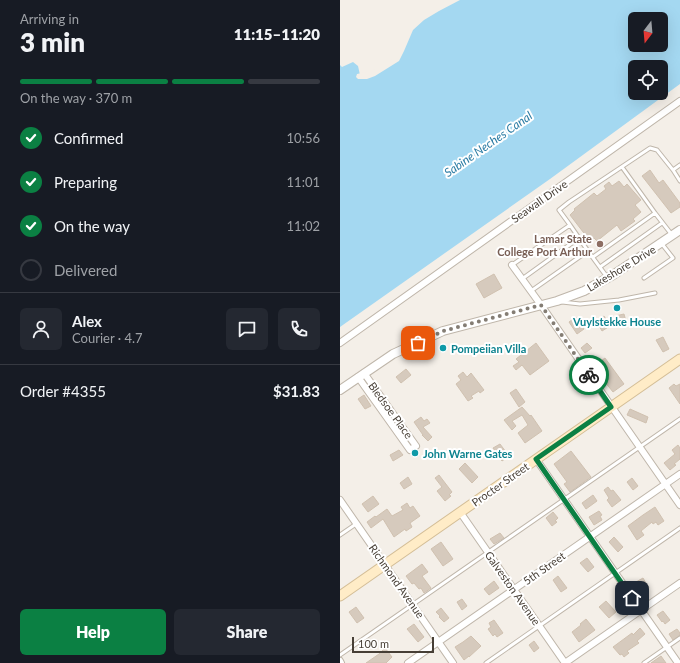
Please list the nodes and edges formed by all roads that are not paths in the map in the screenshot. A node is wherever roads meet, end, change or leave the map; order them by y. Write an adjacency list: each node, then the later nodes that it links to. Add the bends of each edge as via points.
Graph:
1 (680, 101): 24 (street, Seawall Drive)
2 (680, 166): 4 (lane)
3 (622, 167): 4 (lane, via 650,148 656,150); 6 (lane); 8 (lane, via 559,210)
4 (673, 170): 5 (lane)
5 (680, 181)
6 (655, 213): 7 (lane); 14 (lane)
7 (662, 223): 10 (lane); 16 (lane)
8 (570, 225): 11 (lane); 15 (lane)
9 (680, 230): 10 (street, Lakeshore Drive)
10 (672, 236): 12 (street, Lakeshore Drive)
11 (579, 238): 13 (lane); 19 (lane)
12 (662, 243): 17 (street, Lakeshore Drive); 18 (lane, via 673,258)
13 (588, 251): 14 (lane); 20 (lane)
14 (593, 257): 16 (lane)
15 (512, 265): 19 (street)
16 (600, 267): 17 (lane)
17 (608, 278): 22 (street, Lakeshore Drive)
18 (644, 278)
19 (522, 279): 20 (street)
20 (530, 291): 23 (street)
21 (655, 293): 22 (lane, via 580,304)
22 (557, 301): 23 (street, Lakeshore Drive)
23 (541, 305): 26 (street, Lakeshore Drive, via 443,331 394,354); 28 (street)
24 (340, 343)
25 (680, 359): 28 (main road, Procter Street)
26 (361, 375): 26 (street, Bledsoe Place, via 410,450 416,446); 27 (street, Lakeshore Drive)
27 (340, 390)
28 (611, 407): 30 (street); 31 (main road, Procter Street)
29 (680, 419): 30 (lane)
30 (639, 447): 33 (street); 35 (lane)
31 (536, 459): 35 (street); 37 (main road, Procter Street)
32 (680, 474): 33 (street, 5th Street)
33 (665, 484): 36 (street); 41 (street, 5th Street)
34 (340, 500): 38 (street, Richmond Avenue)
35 (564, 500): 41 (street); 42 (lane)
36 (680, 506)
37 (460, 512): 42 (street, Galveston Avenue); 43 (main road, Procter Street)
38 (356, 524): 40 (lane); 43 (street, Richmond Avenue)
39 (680, 528): 44 (lane)
40 (340, 535)
41 (589, 537): 44 (street); 46 (street, 5th Street)
42 (488, 553): 46 (street, Galveston Avenue); 48 (lane)
43 (385, 564): 47 (main road, Procter Street); 48 (street, Richmond Avenue)
44 (615, 573): 49 (street); 50 (lane)
45 (680, 583): 49 (street)
46 (514, 589): 50 (street, Galveston Avenue); 52 (street, 5th Street)
47 (340, 596)
48 (413, 605): 52 (street, Richmond Avenue); 54 (lane)
49 (641, 610): 53 (street); 58 (street)
50 (540, 626): 57 (lane); 58 (street, Galveston Avenue)
51 (680, 638): 53 (lane)
52 (439, 642): 55 (street, 5th Street); 56 (street, Richmond Avenue)
53 (667, 647): 59 (lane); 60 (street)
54 (340, 655)
55 (408, 663)
56 (453, 663)
57 (486, 663)
58 (565, 663)
59 (644, 663)
60 (678, 663)

